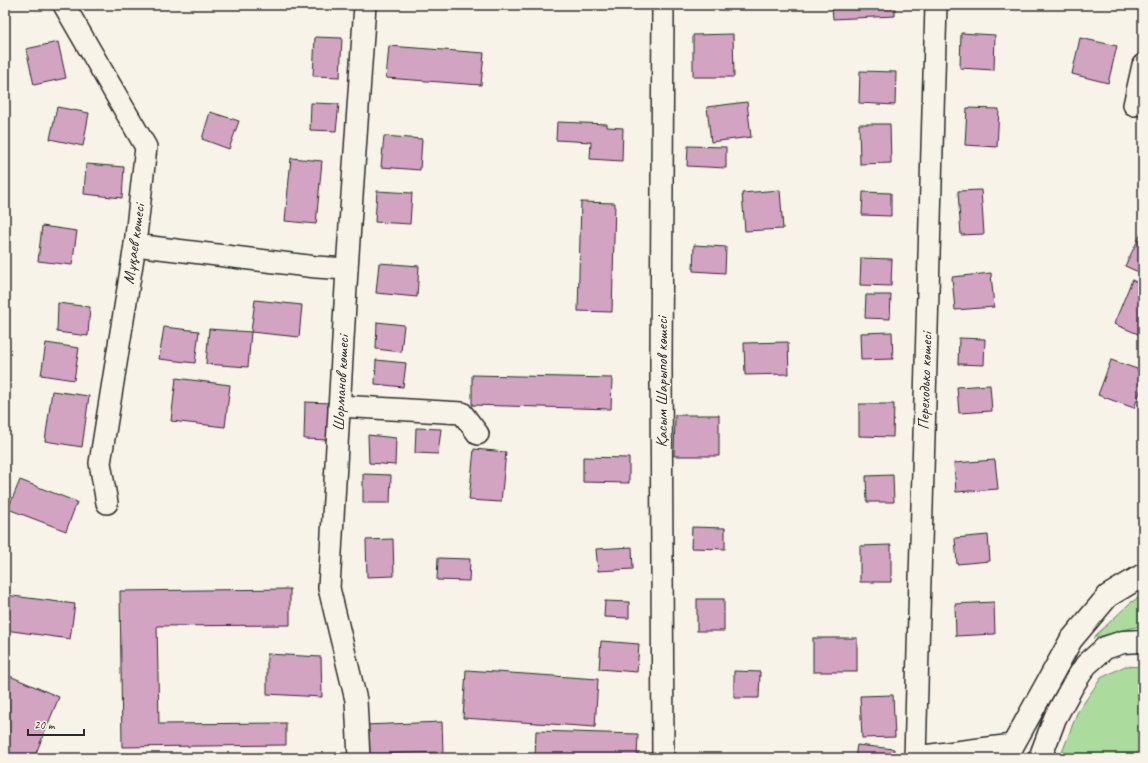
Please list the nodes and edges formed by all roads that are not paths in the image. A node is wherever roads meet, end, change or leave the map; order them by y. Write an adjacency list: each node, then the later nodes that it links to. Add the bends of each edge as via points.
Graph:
1 (64, 5): 7 (street, Мұқаев көшесі, via 146,147)
2 (365, 5): 8 (street, Шорманов көшесі)
3 (663, 5): 17 (street, Қасым Шарыпов көшесі)
4 (936, 5): 15 (street, Переходько көшесі)
5 (1143, 65): 6 (street)
6 (1134, 106)
7 (135, 245): 8 (street); 11 (street, Мұқаев көшесі, via 100,463)
8 (347, 269): 9 (street, Шорманов көшесі)
9 (339, 406): 10 (street, via 462,413); 16 (street, Шорманов көшесі, via 329,588 356,700)
10 (478, 434)
11 (107, 503)
12 (1143, 575): 14 (main road, via 1108,596 1071,640)
13 (1143, 641): 18 (main road, via 1124,642 1104,648 1086,665 1055,718)
14 (1010, 752): 15 (street)
15 (915, 757)
16 (359, 758)
17 (663, 758)
18 (1040, 758)

